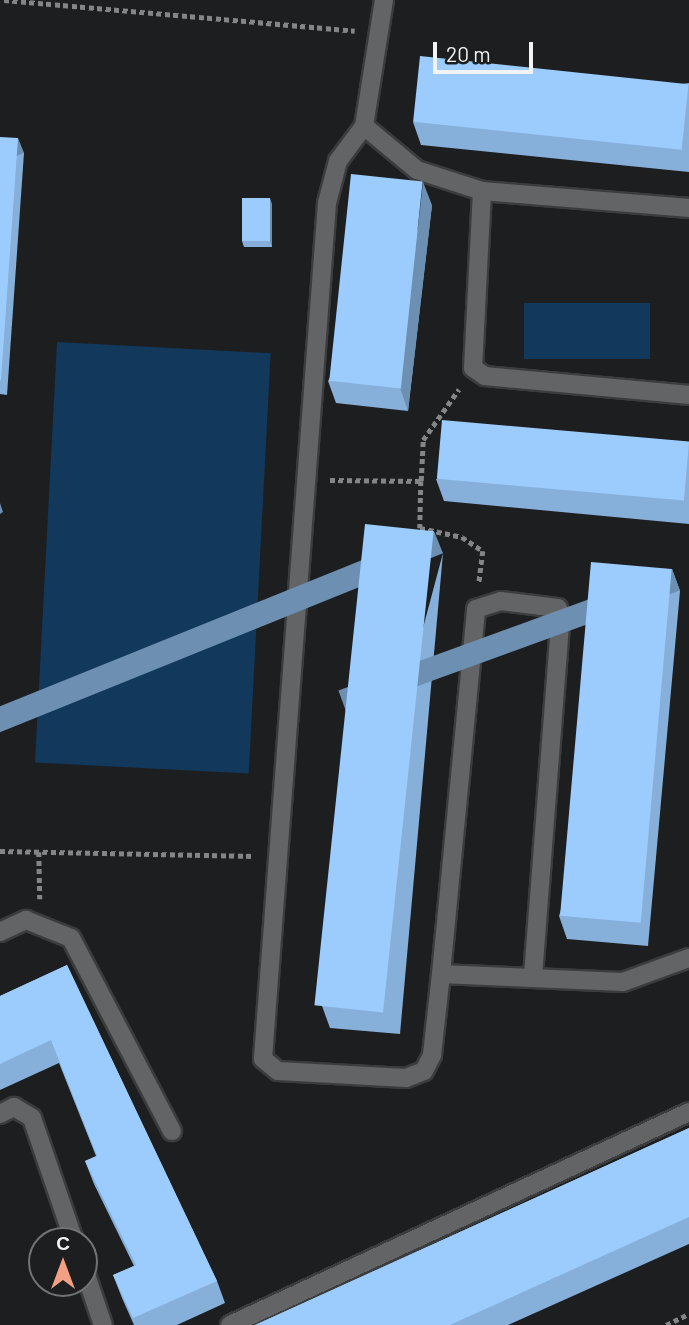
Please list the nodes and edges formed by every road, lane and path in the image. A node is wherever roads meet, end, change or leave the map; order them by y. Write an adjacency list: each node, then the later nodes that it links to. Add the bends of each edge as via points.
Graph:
1 (4, 0): 3 (path)
2 (384, 0): 3 (lane)
3 (379, 33): 4 (lane)
4 (364, 126): 5 (lane, via 417,170); 9 (lane, via 338,161 327,204)
5 (482, 191): 6 (lane); 7 (lane)
6 (689, 208)
7 (473, 368): 8 (lane, via 485,376); 10 (path, via 423,440)
8 (689, 395)
9 (304, 480): 10 (path); 14 (lane)
10 (421, 481): 11 (path, via 420,528 462,537 483,551)
11 (476, 609): 18 (lane); 19 (lane, via 502,601 558,608)
12 (0, 851): 13 (path)
13 (39, 852): 14 (path); 15 (path, via 43,895)
14 (274, 856): 18 (lane, via 259,1042 263,1059 278,1071 407,1077 424,1071 432,1055)
15 (26, 920): 16 (lane); 22 (lane, via 71,938)
16 (0, 932)
17 (689, 958): 19 (lane, via 623,982)
18 (441, 974): 19 (lane)
19 (533, 978)
20 (689, 1112): 27 (lane)
21 (0, 1114): 23 (lane, via 14,1107 32,1118)
22 (172, 1131)
23 (69, 1227)
24 (94, 1297): 26 (lane)
25 (689, 1314): 28 (path)
26 (103, 1325)
27 (230, 1325)
28 (666, 1325)

